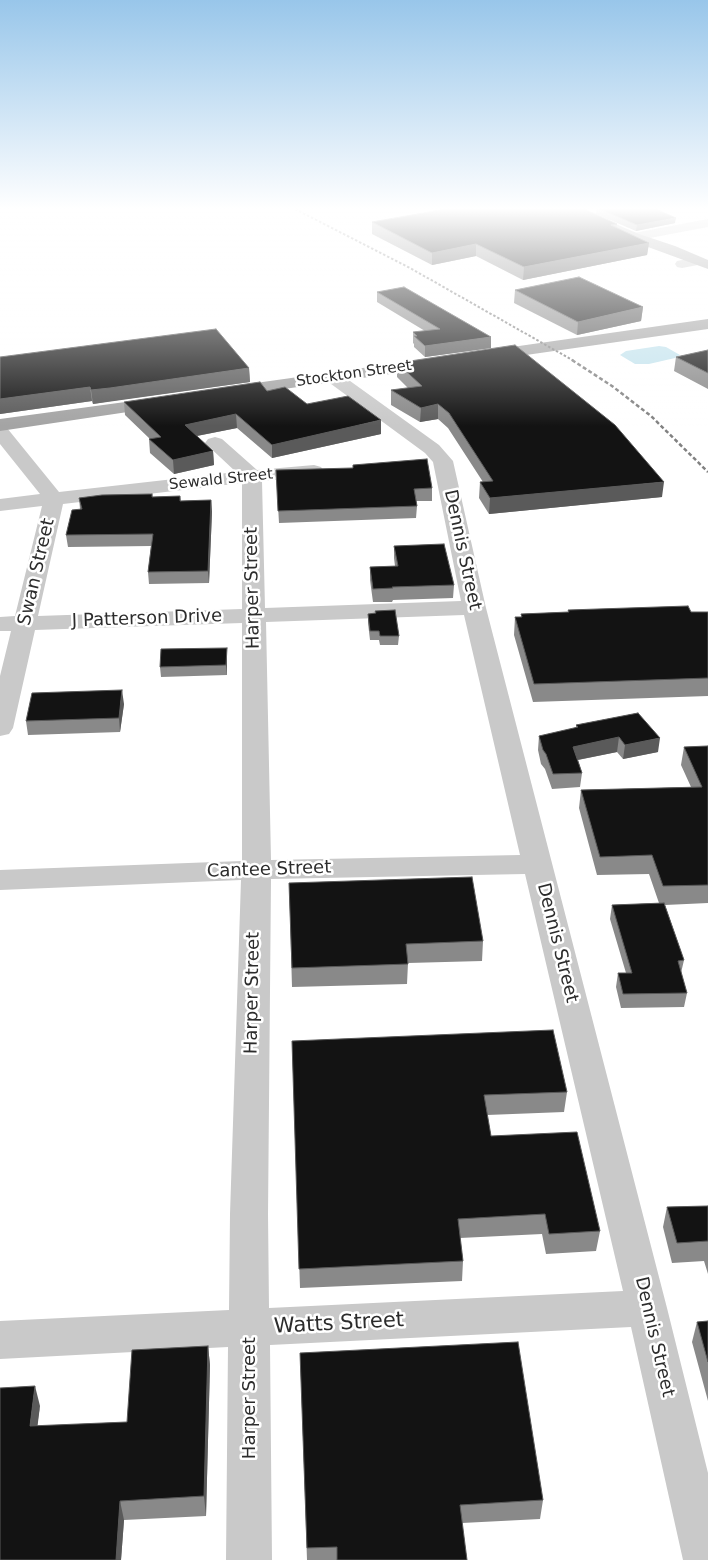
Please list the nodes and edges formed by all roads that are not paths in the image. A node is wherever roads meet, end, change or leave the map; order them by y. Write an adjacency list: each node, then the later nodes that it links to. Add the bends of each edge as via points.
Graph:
1 (708, 324): 2 (main road)
2 (466, 358)
3 (446, 361): 4 (main road, Stockton Street)
4 (333, 377): 5 (main road, Stockton Street); 14 (street, Dennis Street, via 432,449 430,462)
5 (210, 395)
6 (180, 399): 7 (main road)
7 (0, 425)
8 (0, 432): 12 (street, Swan Street)
9 (215, 443): 11 (street)
10 (330, 470): 11 (street, Sewald Street)
11 (252, 476): 12 (street, Sewald Street); 15 (street, Harper Street)
12 (53, 499): 13 (street, Sewald Street); 16 (street, Swan Street)
13 (0, 505)
14 (474, 608): 15 (street, J Patterson Drive); 19 (street, Dennis Street)
15 (253, 615): 16 (street, J Patterson Drive); 20 (street, Harper Street)
16 (25, 623): 17 (street, J Patterson Drive); 18 (street, Swan Street)
17 (0, 624)
18 (0, 728)
19 (538, 864): 20 (street, Cantee Street); 22 (street, Dennis Street)
20 (255, 870): 21 (street, Cantee Street); 23 (street, Harper Street, via 249,1214)
21 (0, 880)
22 (647, 1308): 23 (street, Watts Street); 26 (street, Dennis Street)
23 (251, 1328): 24 (street, Watts Street); 25 (street, Harper Street)
24 (0, 1340)
25 (249, 1560)
26 (706, 1560)

